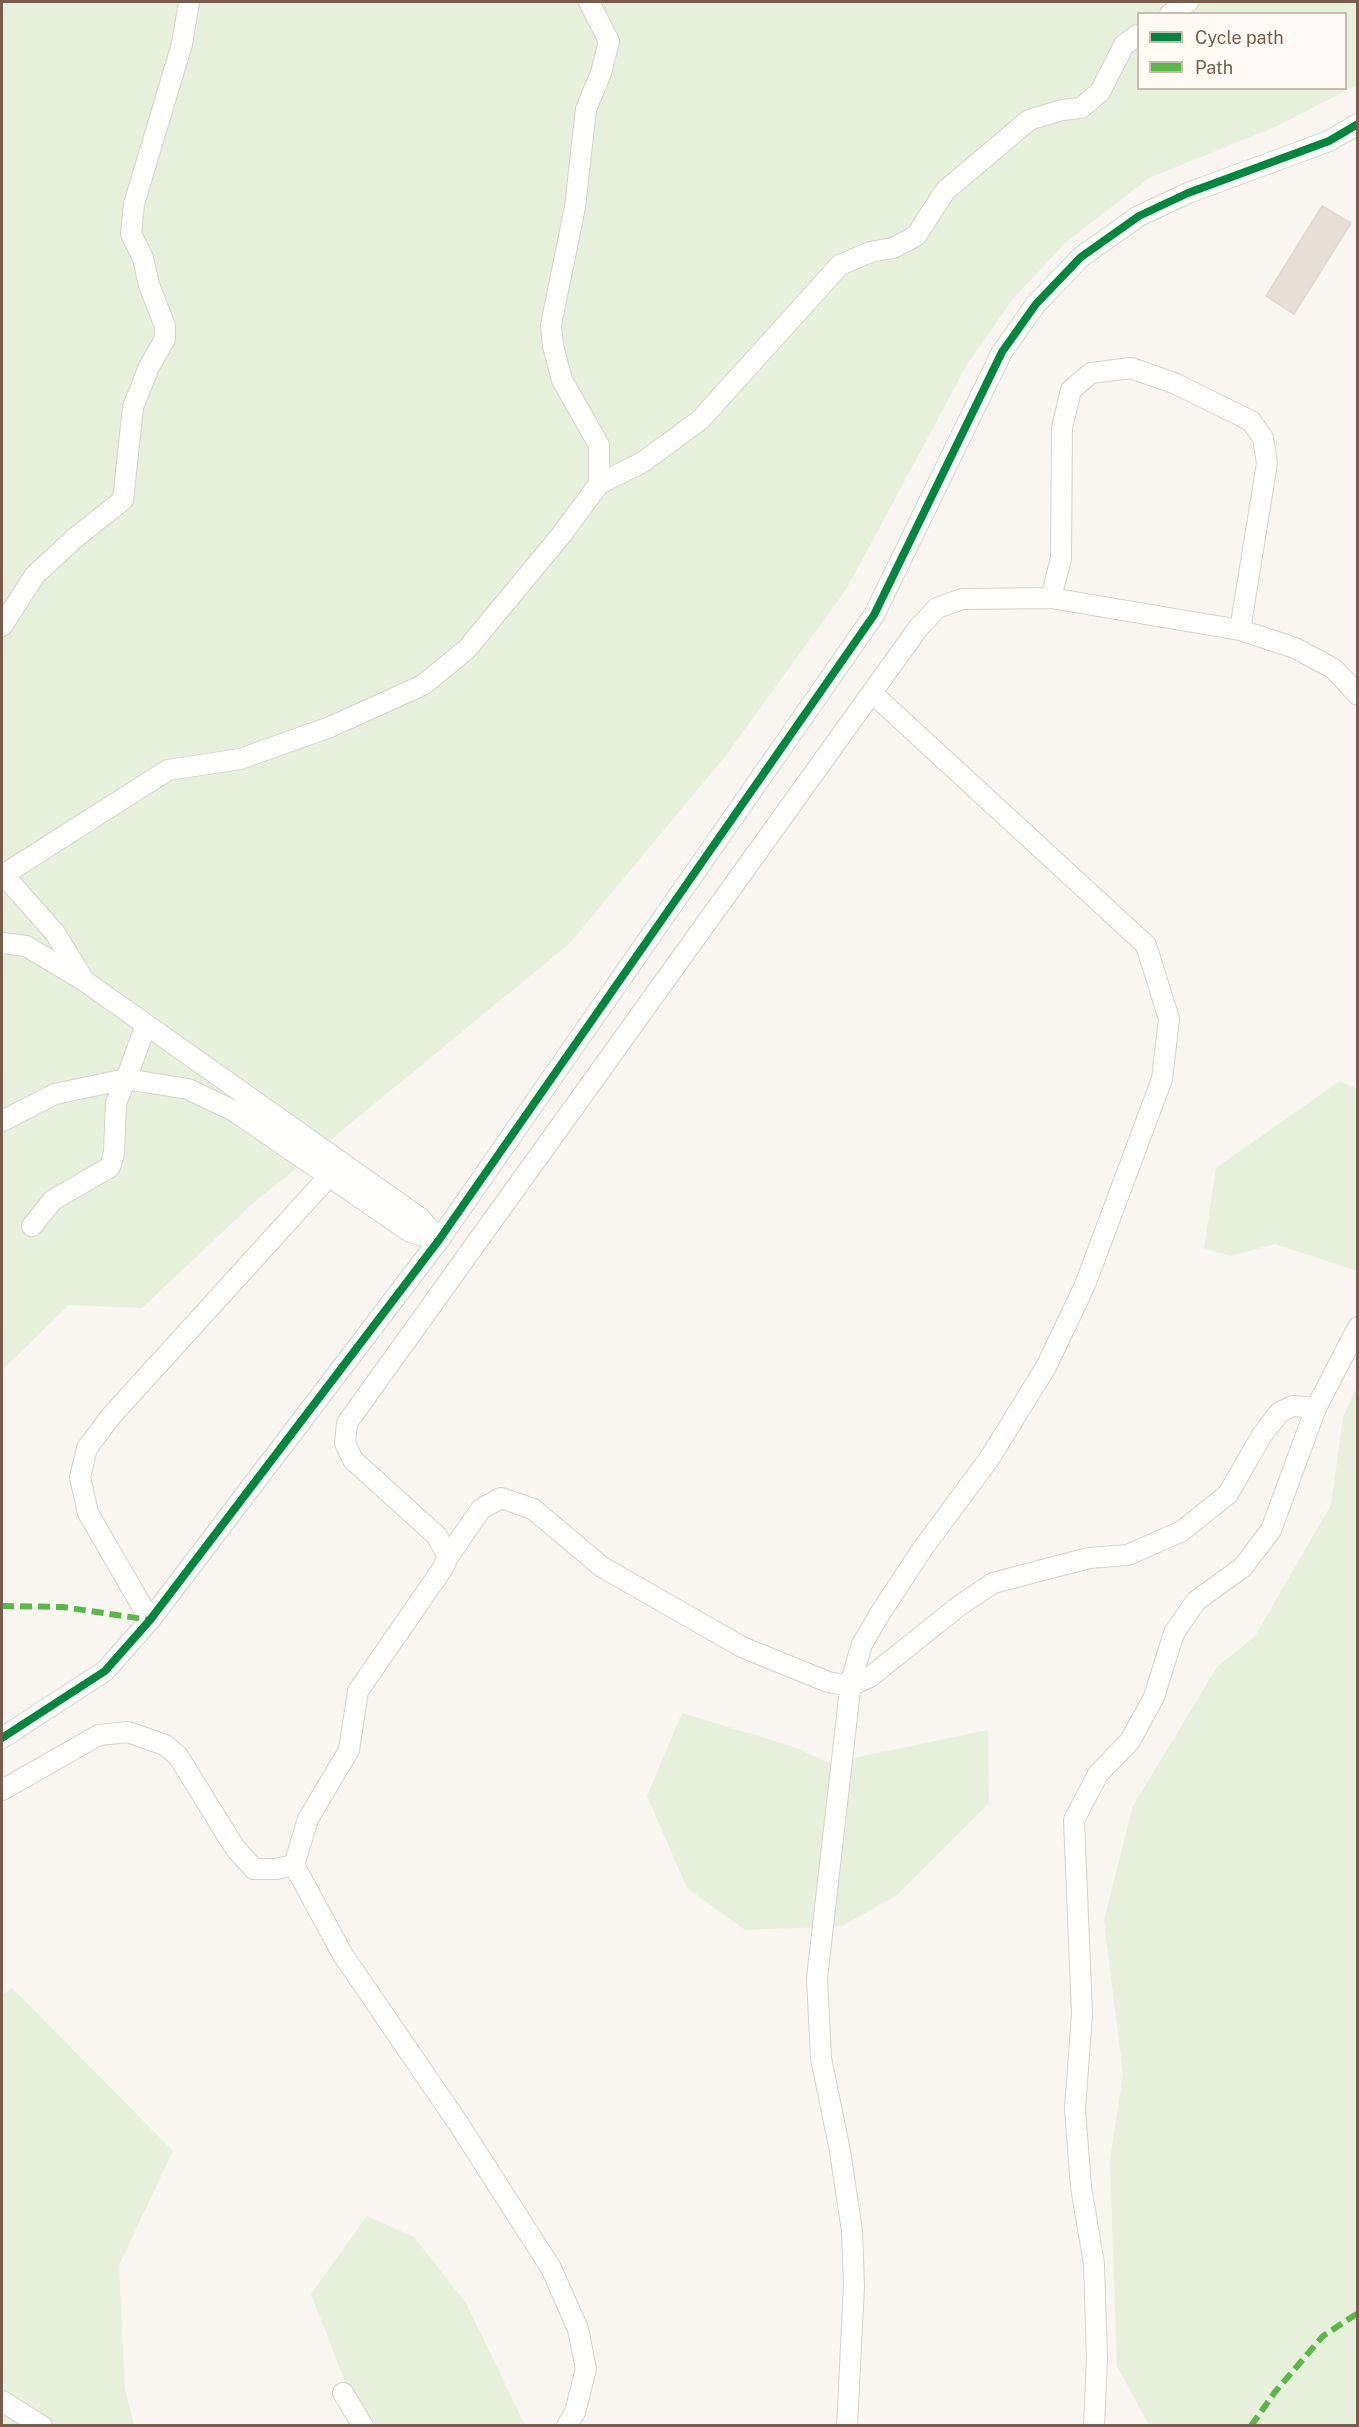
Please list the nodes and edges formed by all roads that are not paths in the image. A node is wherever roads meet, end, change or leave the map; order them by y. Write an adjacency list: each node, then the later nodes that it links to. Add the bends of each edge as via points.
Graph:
1 (189, 2): 9 (street, via 182,44 134,204 131,234 143,258 148,285 165,326 165,339 133,407 123,500 35,575)
2 (589, 2): 7 (street, via 609,40 601,73 585,109 575,207 551,325 562,380 599,445)
3 (1188, 2): 4 (street)
4 (1173, 12)
5 (1137, 36): 7 (street, via 1124,45 1100,92 1081,108 1029,120 945,190 916,236 893,248 870,252 840,265 700,420 643,462)
6 (1358, 124): 21 (street, via 1329,141 1188,193 1139,216 1081,257 1036,303 1002,352 874,615)
7 (599, 484): 13 (street, via 467,649 423,685 330,727 240,759 168,770)
8 (1051, 598): 10 (street); 10 (street, via 1061,558 1062,428 1071,390 1091,373 1131,368 1174,383 1251,421 1263,438 1267,463); 11 (street, via 962,599 937,608)
9 (2, 626)
10 (1240, 630): 12 (street, via 1295,648 1334,669)
11 (872, 693): 24 (street, via 347,1423 345,1443 352,1460 437,1536); 26 (street, via 1146,945 1169,1019 1162,1079 1085,1285 1046,1367 862,1644)
12 (1358, 695)
13 (2, 874): 15 (street, via 55,933)
14 (2, 943): 15 (street, via 26,946)
15 (83, 980): 16 (street)
16 (146, 1025): 17 (street); 19 (street)
17 (126, 1079): 18 (street, via 55,1094); 19 (street, via 188,1089 234,1111); 20 (street, via 116,1103 110,1167 53,1200)
18 (2, 1121)
19 (334, 1170): 21 (street, via 420,1218); 25 (street, via 112,1414 87,1448 80,1477 88,1513)
20 (32, 1226)
21 (439, 1240): 25 (street)
22 (1358, 1328): 23 (street)
23 (1316, 1408): 26 (street, via 1293,1406 1280,1412 1228,1494 1182,1531 1128,1555 1089,1558 993,1583 870,1677); 36 (street, via 1271,1530 1243,1567 1196,1601 1174,1633 1154,1697 1130,1742 1098,1774 1074,1820 1082,2014 1075,2109 1081,2187 1094,2264)
24 (448, 1557): 26 (street, via 481,1509 501,1498 533,1509 602,1567 742,1647 828,1682); 29 (street, via 358,1691 349,1750 308,1819)
25 (150, 1620): 27 (street, via 105,1671)
26 (850, 1686): 35 (street, via 818,1978 821,2058 852,2231 854,2286)
27 (2, 1738)
28 (2, 1790): 29 (street, via 99,1735 128,1732 165,1745 178,1756 235,1848 254,1869)
29 (294, 1865): 34 (street, via 343,1955 551,2268 578,2329 586,2369 575,2412)
30 (343, 2393): 33 (street)
31 (2, 2401): 32 (street)
32 (42, 2426)
33 (363, 2426)
34 (567, 2426)
35 (847, 2426)
36 (1094, 2426)

